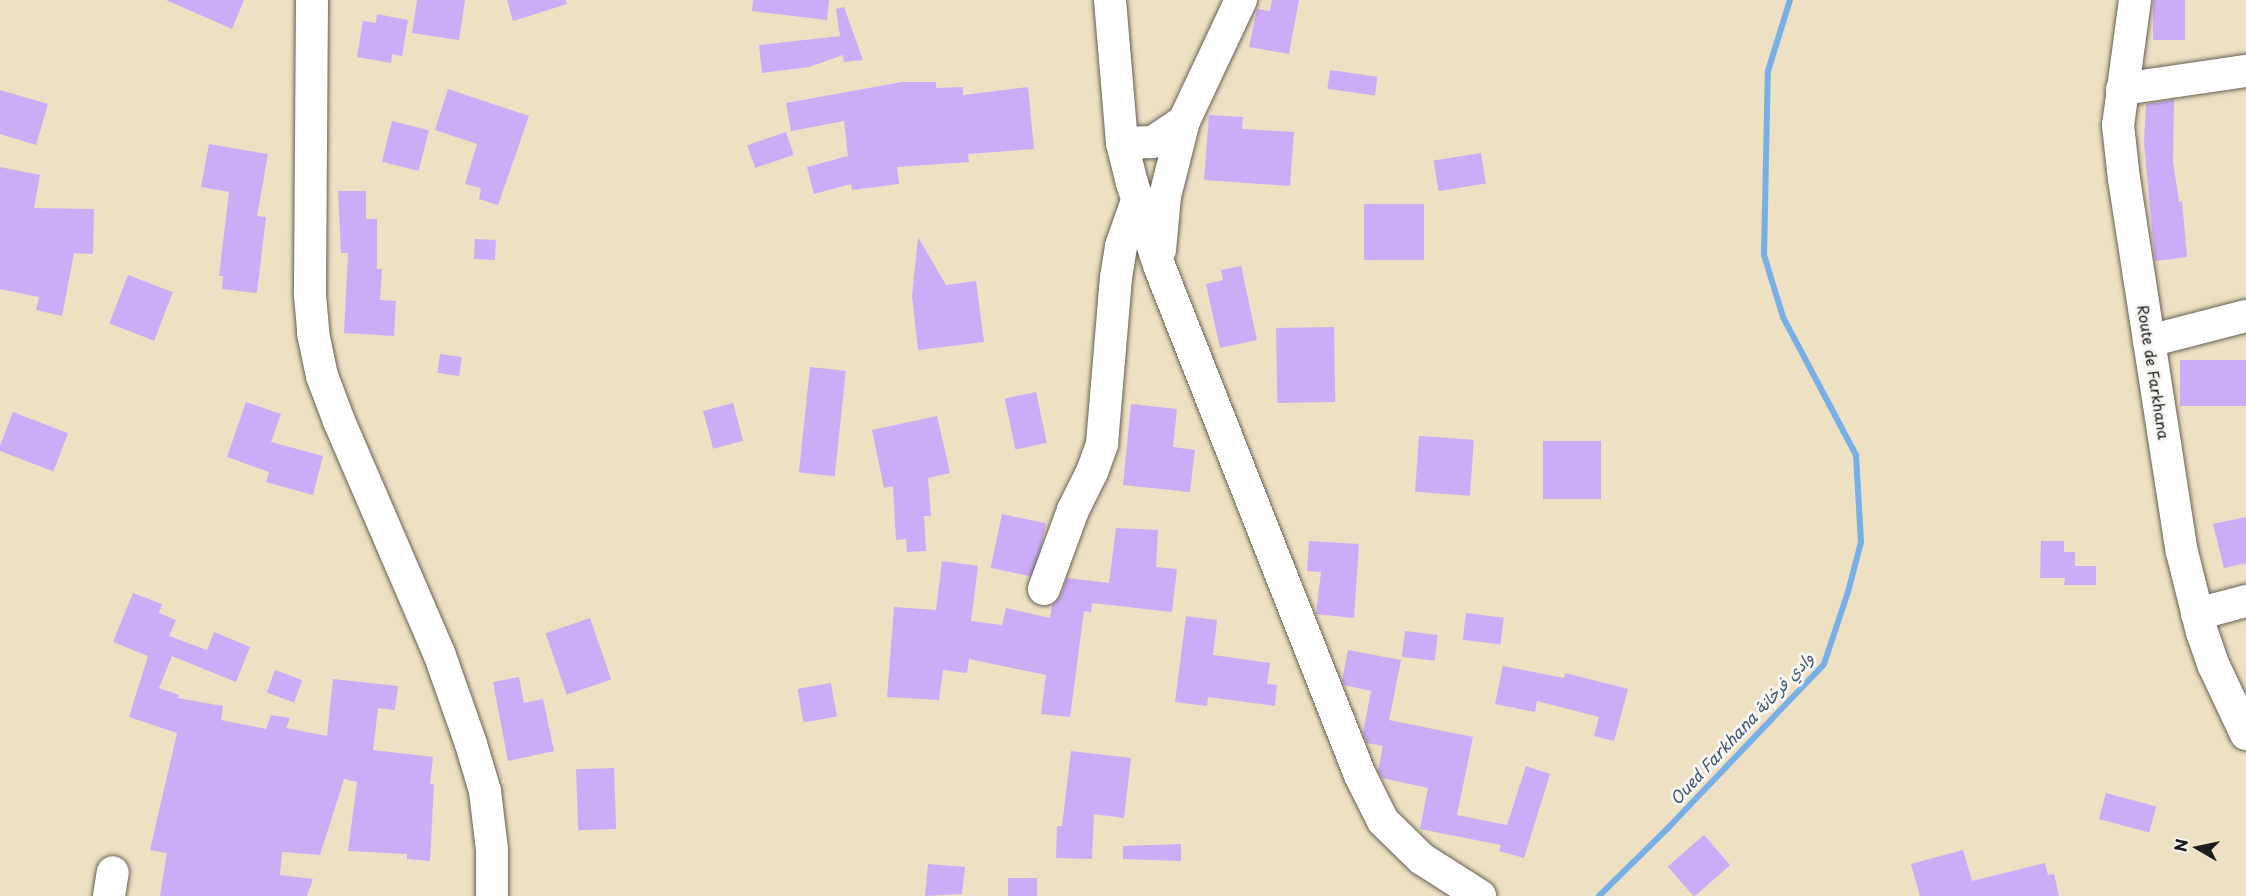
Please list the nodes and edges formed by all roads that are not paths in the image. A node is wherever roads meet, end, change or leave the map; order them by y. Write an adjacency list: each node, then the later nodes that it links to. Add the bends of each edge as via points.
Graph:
1 (312, 0): 18 (street, via 313,333 322,376 339,421 439,653 471,744 485,791 492,850)
2 (1110, 0): 8 (street)
3 (1241, 0): 7 (street)
4 (2135, 0): 6 (street, Route de Farkhana)
5 (2246, 71): 6 (street)
6 (2122, 89): 12 (street, Route de Farkhana, via 2118,125)
7 (1184, 121): 8 (street, via 1153,142); 10 (street, via 1165,196)
8 (1122, 143): 9 (street)
9 (1138, 198): 10 (street); 13 (street, via 1121,246 1116,278 1102,444)
10 (1160, 268): 17 (street, via 1360,776 1383,821 1422,860)
11 (2246, 316): 12 (street)
12 (2149, 341): 15 (street, Route de Farkhana, via 2182,552)
13 (1044, 589)
14 (2246, 601): 15 (street)
15 (2197, 614): 16 (street, Route de Farkhana, via 2214,666)
16 (2246, 734)
17 (1478, 895)
18 (492, 896)

